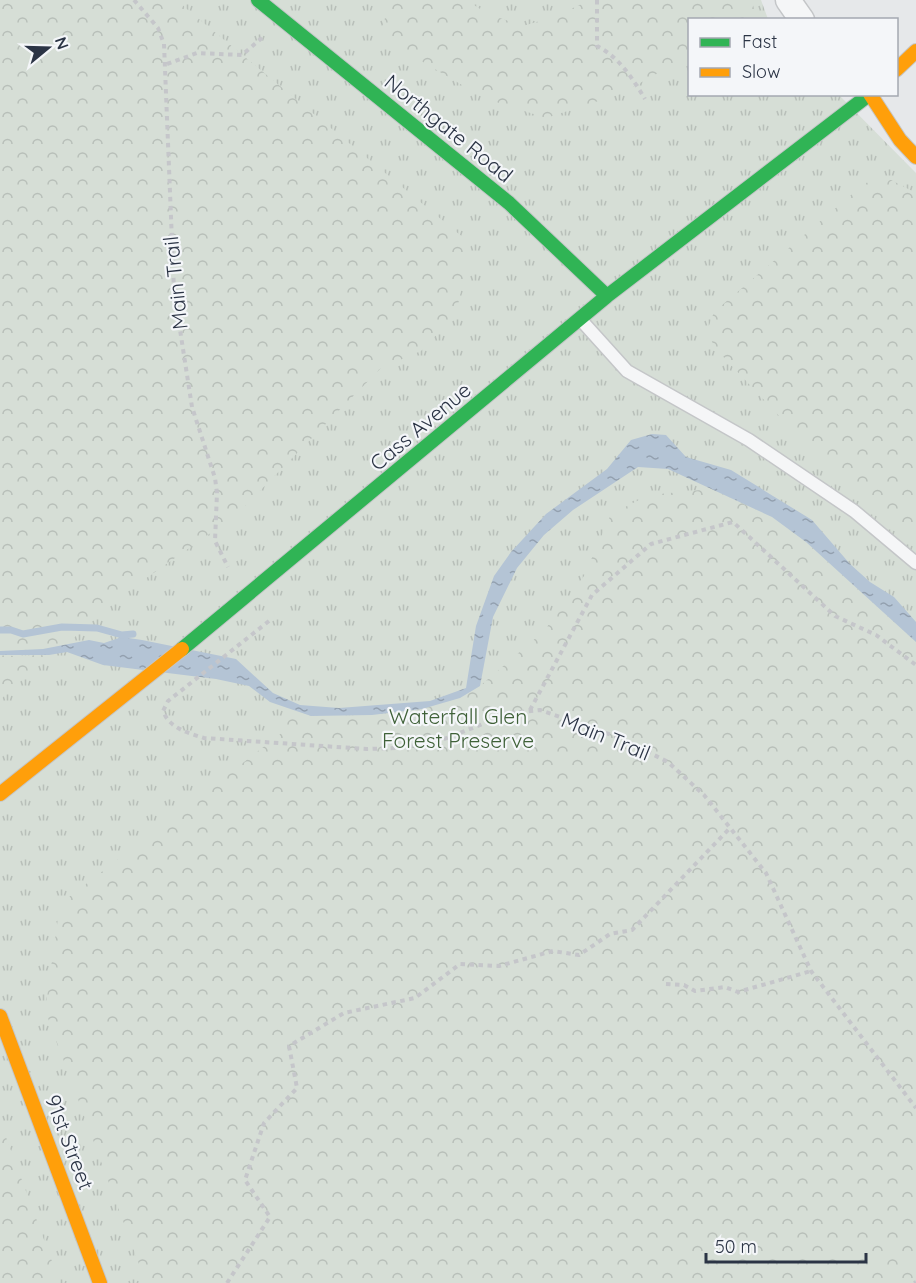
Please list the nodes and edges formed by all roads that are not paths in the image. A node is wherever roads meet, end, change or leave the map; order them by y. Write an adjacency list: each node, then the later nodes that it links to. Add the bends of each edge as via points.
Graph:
1 (258, 0): 11 (main road, Northgate Road, via 509,203)
2 (788, 0): 3 (street)
3 (801, 18)
4 (916, 51): 6 (main road)
5 (916, 67): 7 (main road)
6 (898, 69)
7 (898, 77)
8 (867, 96): 11 (main road, Cass Avenue)
9 (871, 96): 10 (main road)
10 (916, 158)
11 (607, 296): 12 (main road, Cass Avenue)
12 (580, 319): 13 (lane, via 627,371 748,440 854,511); 14 (main road, Cass Avenue, via 216,622)
13 (916, 563)
14 (0, 794)
15 (0, 1016): 16 (main road, 91st Street)
16 (100, 1283)

